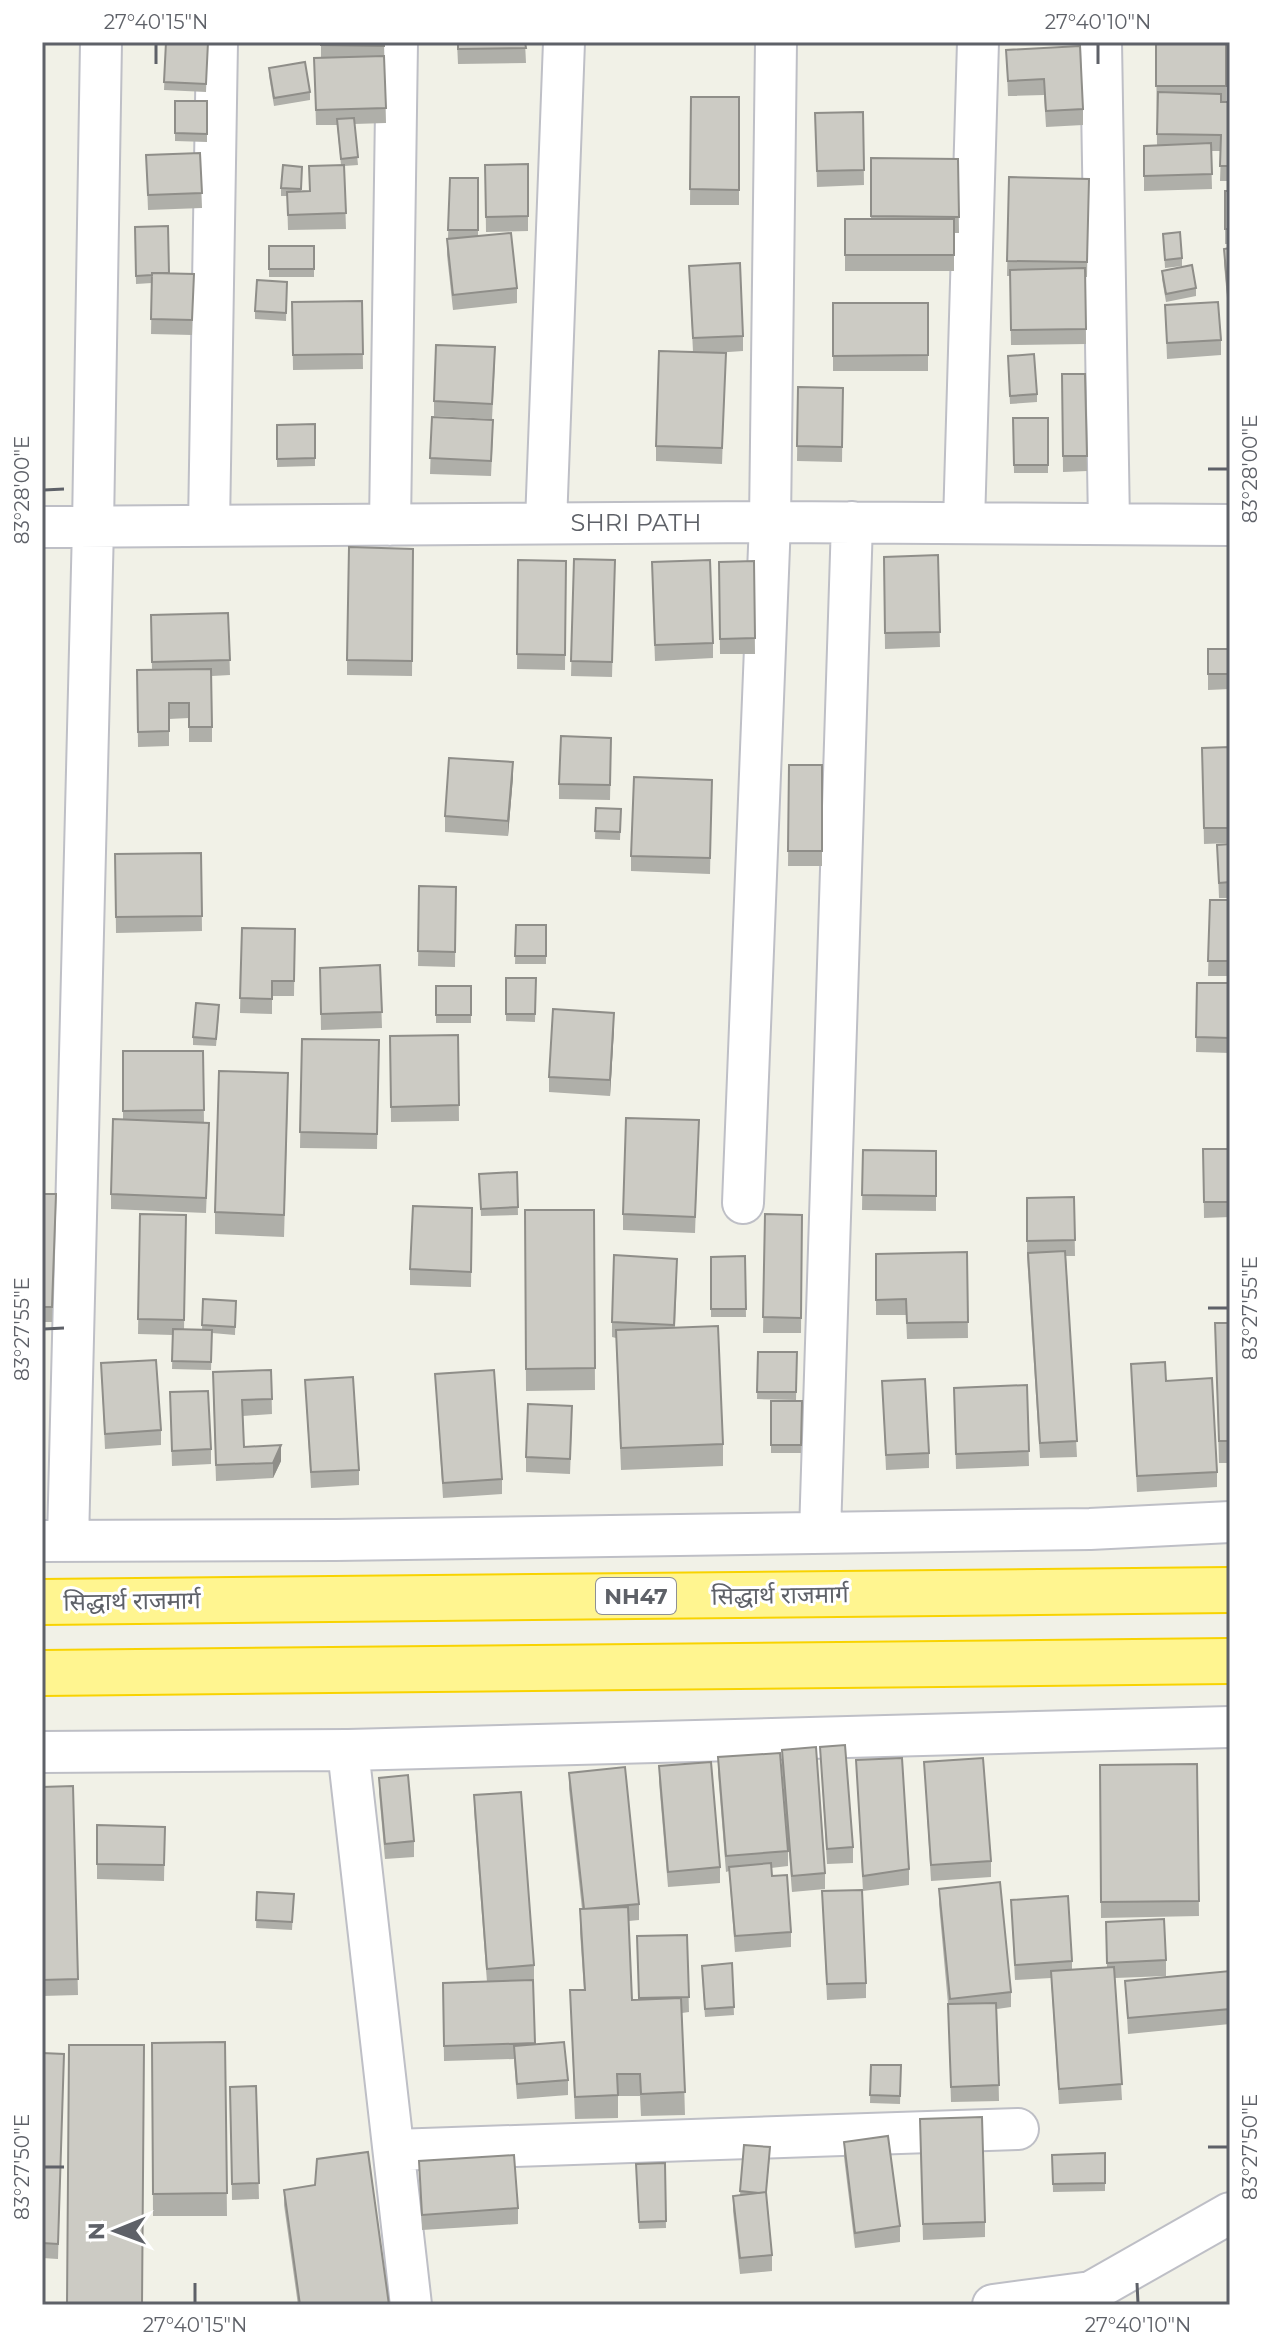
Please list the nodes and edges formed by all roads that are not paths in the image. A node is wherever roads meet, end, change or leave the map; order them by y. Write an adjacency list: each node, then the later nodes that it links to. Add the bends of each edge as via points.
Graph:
1 (101, 42): 17 (street)
2 (217, 42): 15 (street)
3 (397, 42): 13 (street)
4 (564, 42): 10 (street)
5 (776, 42): 8 (street)
6 (978, 42): 11 (street)
7 (1101, 42): 12 (street)
8 (770, 522): 9 (street, SHRI PATH); 10 (street, SHRI PATH); 18 (street)
9 (852, 522): 11 (street, SHRI PATH); 20 (street)
10 (546, 523): 13 (street, SHRI PATH)
11 (964, 523): 12 (street, SHRI PATH)
12 (1109, 524): 14 (street, SHRI PATH)
13 (390, 525): 15 (street, SHRI PATH)
14 (1230, 525)
15 (209, 526): 17 (street, SHRI PATH)
16 (42, 527): 17 (street, SHRI PATH)
17 (93, 527): 21 (street)
18 (743, 1203)
19 (1230, 1522): 20 (street)
20 (820, 1533): 21 (street)
21 (55, 1541)
22 (1230, 1590): 23 (highway, सिद्धार्थ राजमार्ग / NH47)
23 (42, 1602)
24 (1230, 1661): 25 (highway)
25 (42, 1673)
26 (1230, 1727): 27 (street)
27 (348, 1750): 28 (street); 30 (street)
28 (42, 1752)
29 (1018, 2129): 30 (street)
30 (394, 2150): 32 (street)
31 (1230, 2213): 33 (street, via 1091,2292)
32 (411, 2305)
33 (993, 2305)

